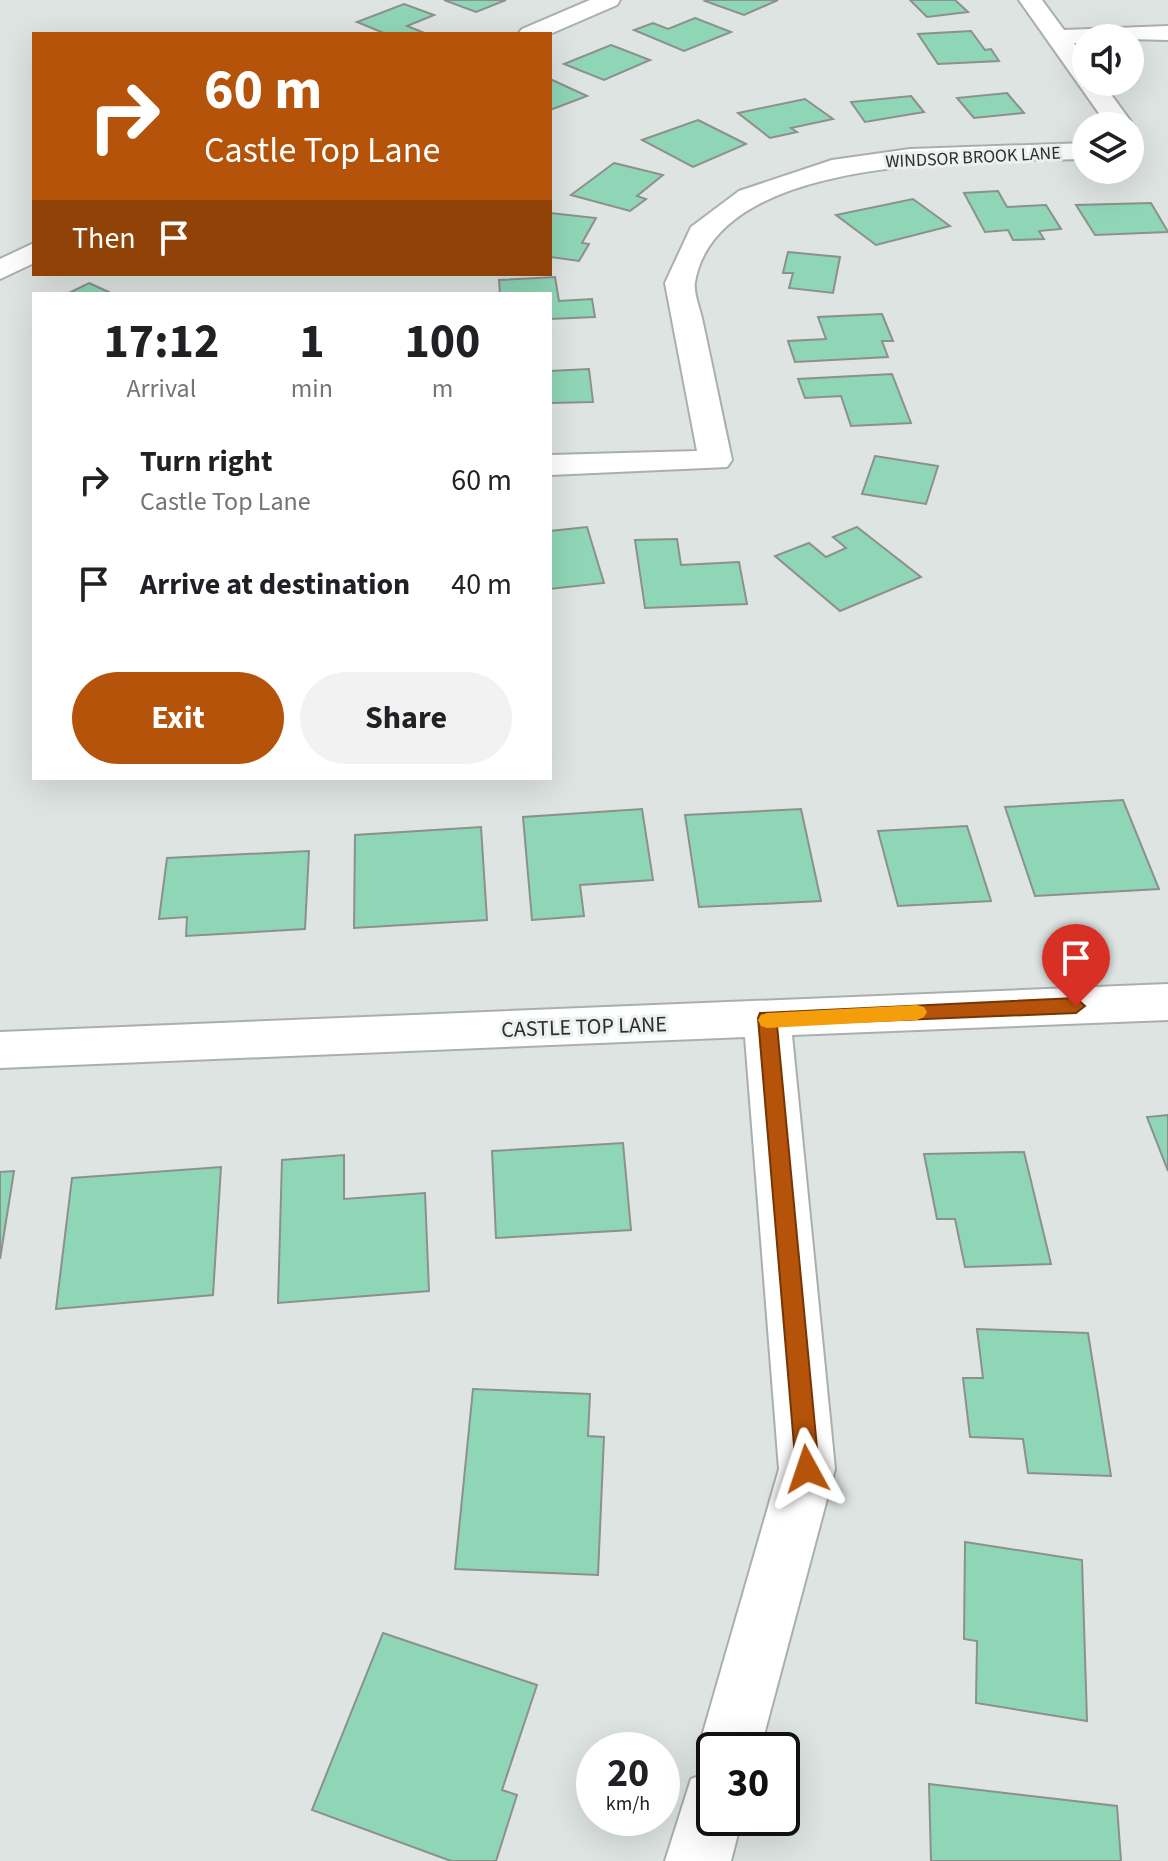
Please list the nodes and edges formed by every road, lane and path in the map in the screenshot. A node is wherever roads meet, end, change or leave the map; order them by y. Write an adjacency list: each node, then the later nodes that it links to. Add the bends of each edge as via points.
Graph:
1 (609, 0): 3 (street)
2 (1030, 0): 5 (street)
3 (535, 32)
4 (1168, 33): 5 (street)
5 (1056, 37): 6 (street)
6 (1072, 58)
7 (1072, 151): 10 (street, WINDSOR BROOK LANE, via 910,157 832,168 749,197 701,233 680,283 715,460)
8 (32, 253): 9 (street)
9 (0, 270)
10 (552, 465)
11 (1168, 1002): 12 (street, CASTLE TOP LANE)
12 (767, 1018): 13 (street, CASTLE TOP LANE); 14 (street, via 807,1469)
13 (0, 1050)
14 (734, 1732)
15 (705, 1836): 16 (street)
16 (698, 1861)

